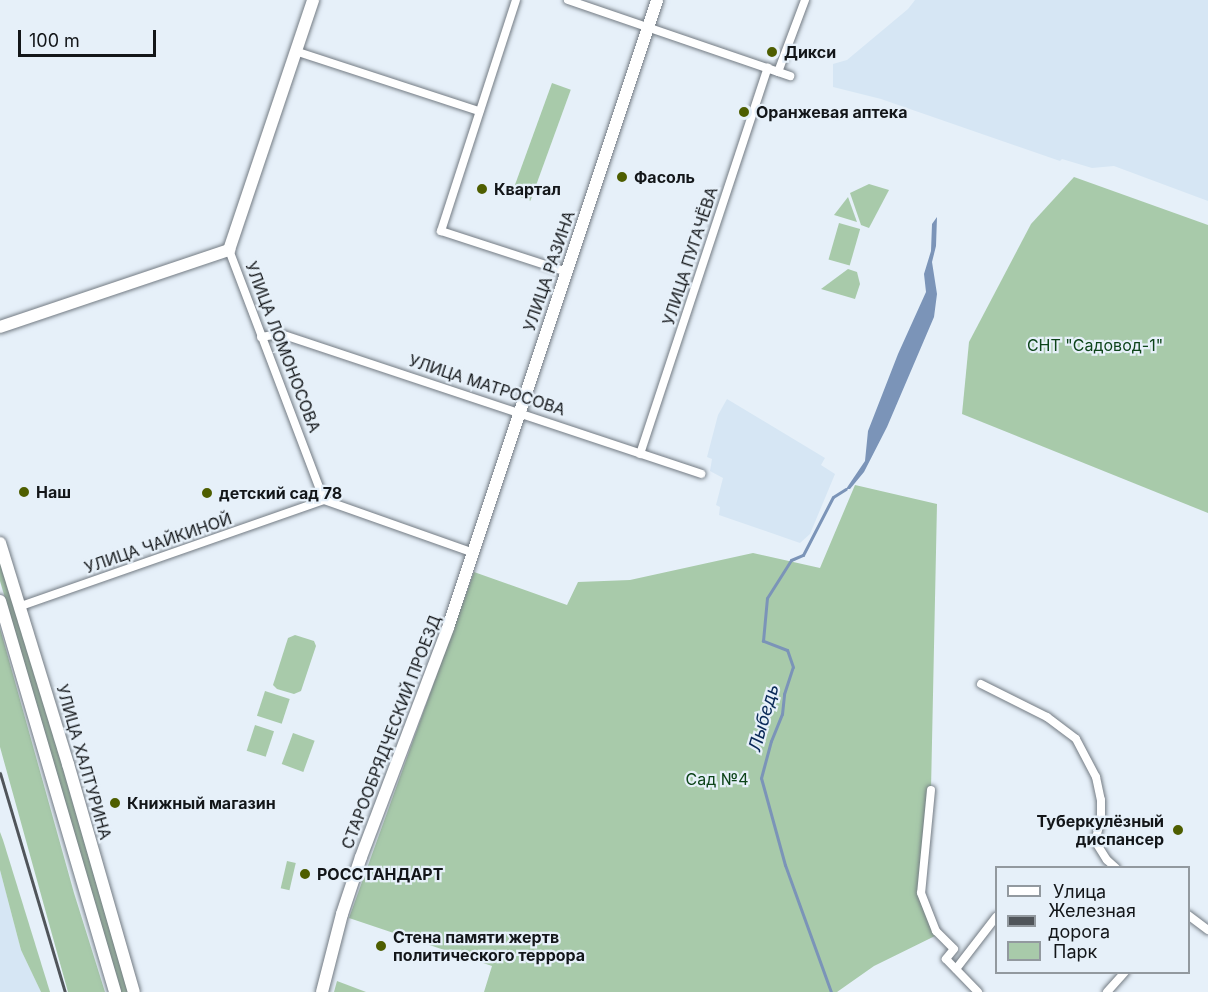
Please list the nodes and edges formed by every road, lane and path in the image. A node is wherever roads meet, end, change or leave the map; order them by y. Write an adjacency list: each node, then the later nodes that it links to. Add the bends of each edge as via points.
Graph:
1 (313, 0): 7 (street, УЛИЦА ЛОМОНОСОВА)
2 (516, 0): 11 (street)
3 (568, 0): 6 (street)
4 (657, 0): 6 (street, УЛИЦА РАЗИНА)
5 (804, 0): 9 (street)
6 (649, 27): 8 (street); 13 (street, УЛИЦА РАЗИНА)
7 (296, 51): 11 (street); 12 (street, УЛИЦА ЛОМОНОСОВА)
8 (768, 68): 9 (street); 17 (street, УЛИЦА ПУГАЧЁВА)
9 (778, 72): 10 (street)
10 (790, 76)
11 (479, 111): 13 (street, via 441,231)
12 (229, 250): 14 (street); 15 (street, УЛИЦА ЛОМОНОСОВА)
13 (567, 272): 16 (street, УЛИЦА РАЗИНА)
14 (0, 327)
15 (261, 337): 16 (street, УЛИЦА МАТРОСОВА, via 281,334); 19 (street, УЛИЦА ЛОМОНОСОВА)
16 (518, 413): 17 (street, УЛИЦА МАТРОСОВА); 21 (street, УЛИЦА РАЗИНА)
17 (640, 454): 18 (street, УЛИЦА МАТРОСОВА)
18 (701, 474)
19 (324, 500): 21 (street); 23 (street, УЛИЦА ЧАЙКИНОЙ)
20 (0, 543): 23 (street, УЛИЦА ХАЛТУРИНА)
21 (474, 553): 34 (street, СТАРООБРЯДЧЕСКИЙ ПРОЕЗД, via 361,857)
22 (0, 601): 32 (street, УЛИЦА ХАЛТУРИНА)
23 (21, 606): 33 (street, УЛИЦА ХАЛТУРИНА)
24 (981, 684): 26 (street, via 1047,717 1076,739 1096,777 1101,800 1095,841)
25 (931, 790): 30 (street, via 921,893 936,931 954,949 946,959)
26 (1115, 866)
27 (1190, 916): 29 (street)
28 (995, 918): 30 (street)
29 (1208, 930)
30 (956, 969): 35 (street)
31 (1123, 974): 36 (street)
32 (115, 992)
33 (134, 992)
34 (322, 992)
35 (978, 992)
36 (1107, 992)

